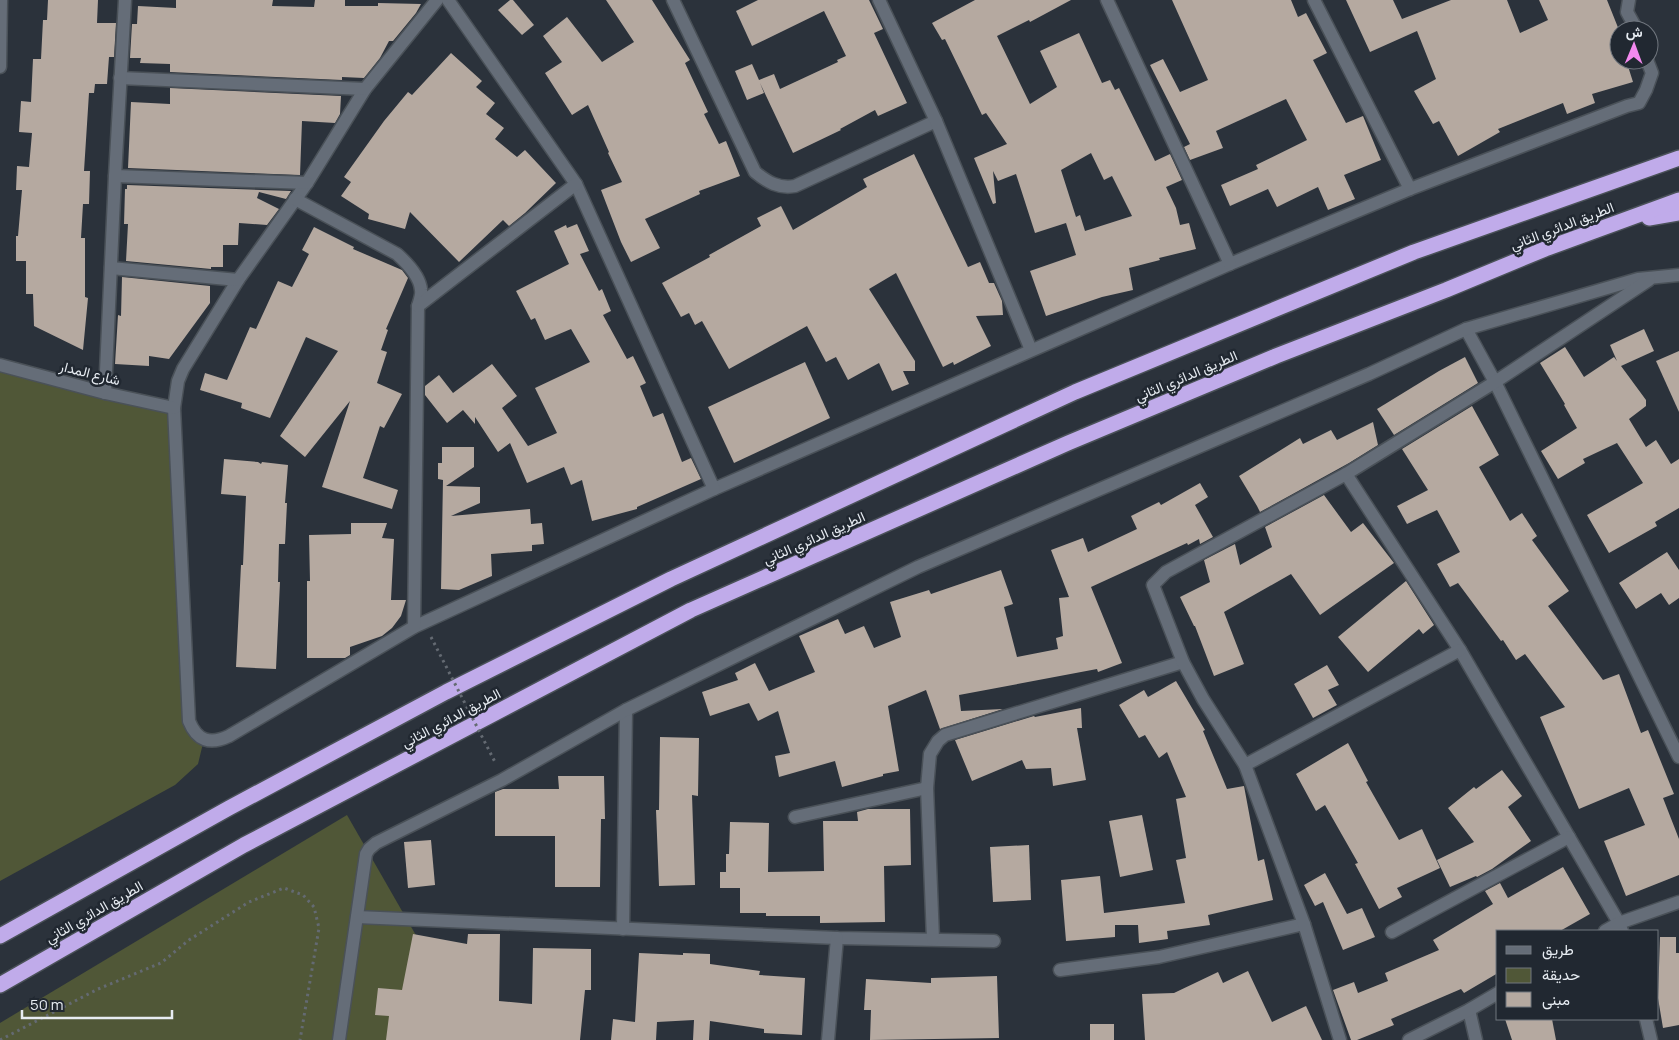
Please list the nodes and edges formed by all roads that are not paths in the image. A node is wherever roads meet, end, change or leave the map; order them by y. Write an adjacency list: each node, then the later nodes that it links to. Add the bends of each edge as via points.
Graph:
1 (1, 0): 11 (street)
2 (125, 0): 13 (street)
3 (436, 0): 14 (street)
4 (448, 0): 19 (street)
5 (673, 0): 15 (street, via 755,172 778,186 795,186)
6 (879, 0): 15 (street)
7 (1107, 0): 25 (street)
8 (1314, 0): 20 (street)
9 (1629, 0): 10 (street, via 1628,12)
10 (1632, 20)
11 (0, 67)
12 (1651, 70): 20 (street, via 1639,102)
13 (120, 78): 14 (street); 17 (street)
14 (365, 89): 18 (street)
15 (936, 121): 32 (street)
16 (1679, 158): 54 (highway, الطريق الدائري الثاني, via 1414,252 1320,290 1074,392 761,537 446,692)
17 (115, 176): 18 (street); 26 (street)
18 (307, 184): 21 (street)
19 (576, 184): 30 (street); 38 (street)
20 (1410, 189): 25 (street)
21 (295, 199): 29 (street); 30 (street, via 397,254 409,265 422,291)
22 (1679, 200): 24 (highway, الطريق الدائري الثاني)
23 (1679, 213): 24 (highway)
24 (1613, 224): 59 (highway, الطريق الدائري الثاني, via 1230,375 691,610 244,845)
25 (1230, 264): 32 (street)
26 (111, 268): 29 (street); 35 (street)
27 (1679, 275): 28 (street)
28 (1652, 278): 31 (street); 34 (street)
29 (238, 280): 36 (street, via 183,369)
30 (418, 306): 39 (street)
31 (1466, 329): 34 (street); 42 (street, via 1369,374 918,567)
32 (1031, 350): 38 (street)
33 (0, 365): 35 (street, شارع المدار)
34 (1495, 382): 37 (street); 43 (street)
35 (105, 393): 36 (street, شارع المدار)
36 (174, 408): 39 (street, via 189,721 196,735 213,741 229,736)
37 (1346, 474): 40 (street); 41 (street, via 1166,572 1153,584)
38 (714, 489): 39 (street)
39 (414, 627)
40 (1460, 650): 44 (street); 47 (street)
41 (1183, 662): 44 (street); 45 (street, via 945,736 930,754)
42 (626, 710): 49 (street, via 502,780 376,843 366,854); 52 (street)
43 (1679, 756)
44 (1245, 765): 50 (street)
45 (927, 788): 46 (street); 56 (street)
46 (795, 817)
47 (1569, 837): 51 (street); 53 (street)
48 (1679, 902): 51 (street)
49 (357, 917): 52 (street); 63 (street)
50 (1304, 924): 58 (street, via 1159,956); 65 (street)
51 (1620, 927)
52 (622, 929): 55 (street)
53 (1392, 932)
54 (0, 936)
55 (836, 938): 56 (street); 64 (street)
56 (933, 939): 57 (street)
57 (994, 941)
58 (1060, 970)
59 (0, 985)
60 (1496, 994): 61 (street)
61 (1470, 1010): 66 (street); 67 (street)
62 (1646, 1020): 68 (street)
63 (339, 1040)
64 (828, 1040)
65 (1340, 1040)
66 (1409, 1040)
67 (1476, 1040)
68 (1651, 1040)

